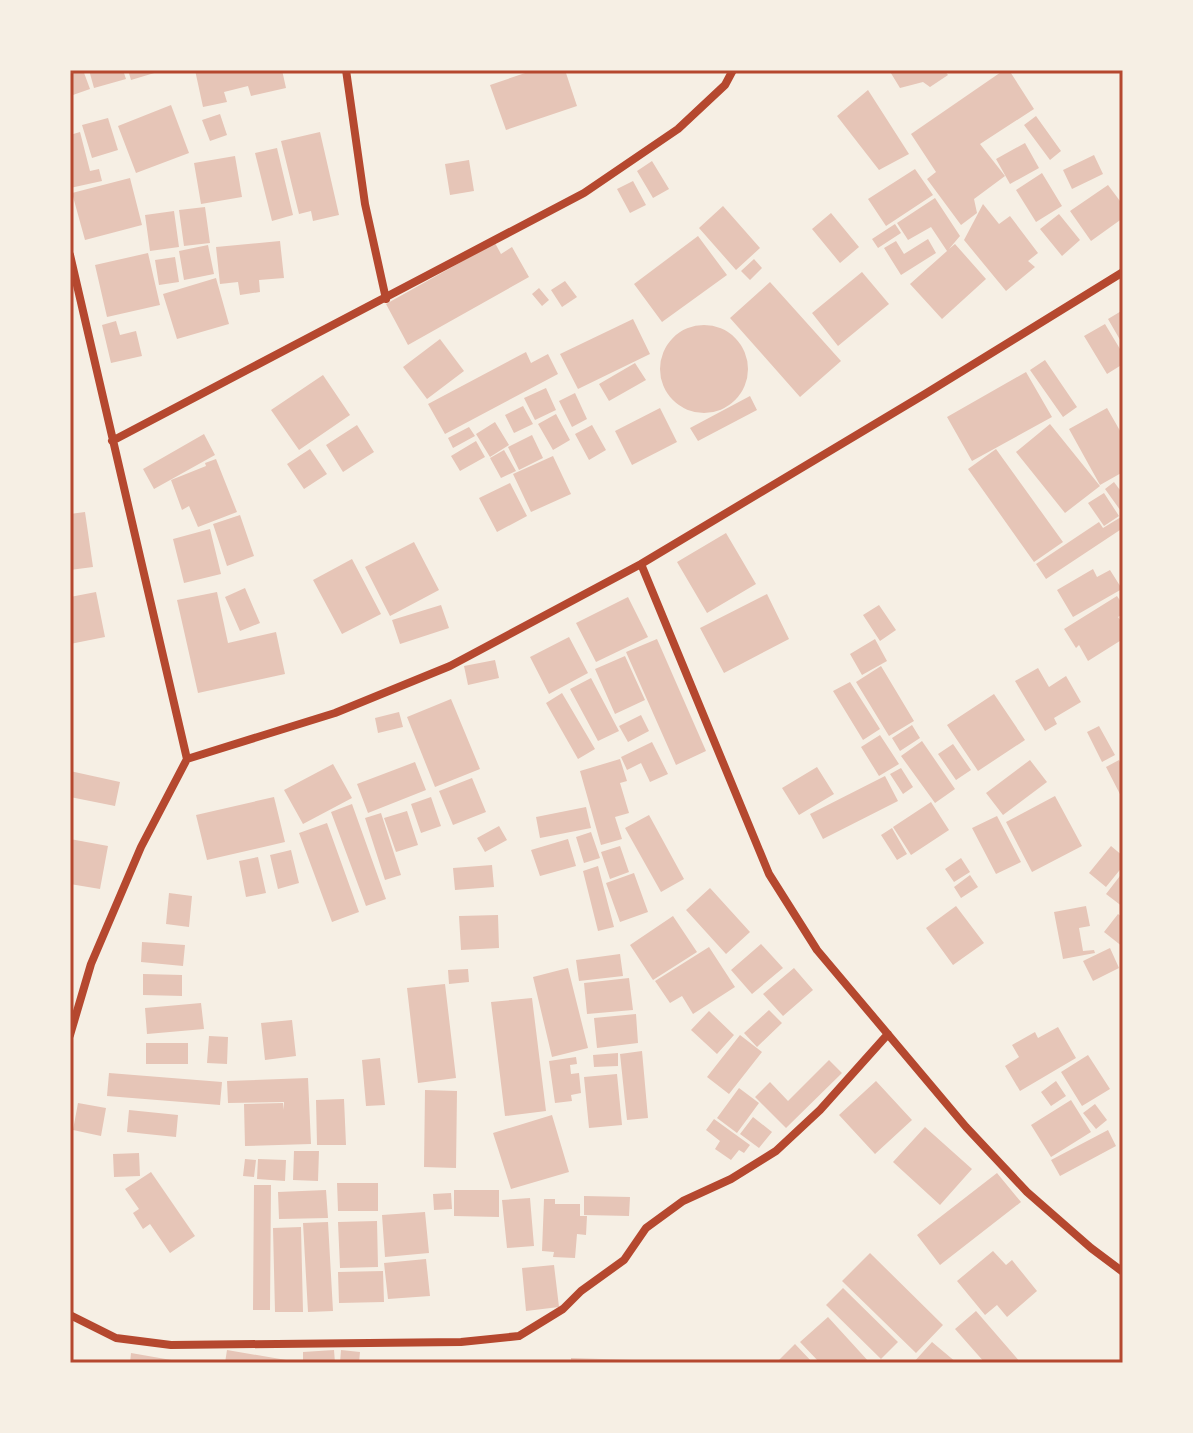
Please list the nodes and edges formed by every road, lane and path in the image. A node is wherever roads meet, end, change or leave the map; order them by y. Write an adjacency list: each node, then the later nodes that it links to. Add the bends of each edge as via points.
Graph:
1 (346, 70): 5 (street, via 365,204)
2 (733, 70): 5 (street, via 725,85 678,129 584,193)
3 (70, 255): 6 (street)
4 (1123, 272): 7 (street)
5 (386, 299): 6 (street)
6 (112, 441): 8 (street)
7 (641, 564): 8 (street, via 450,666 335,713); 9 (street, via 769,874 817,950)
8 (187, 759): 10 (street, via 141,847 91,964)
9 (888, 1034): 11 (street, via 1027,1192); 12 (street, via 776,1151 683,1201 646,1228 624,1260 519,1336 461,1342 171,1345 116,1338)
10 (70, 1035)
11 (1123, 1272)
12 (70, 1315)

